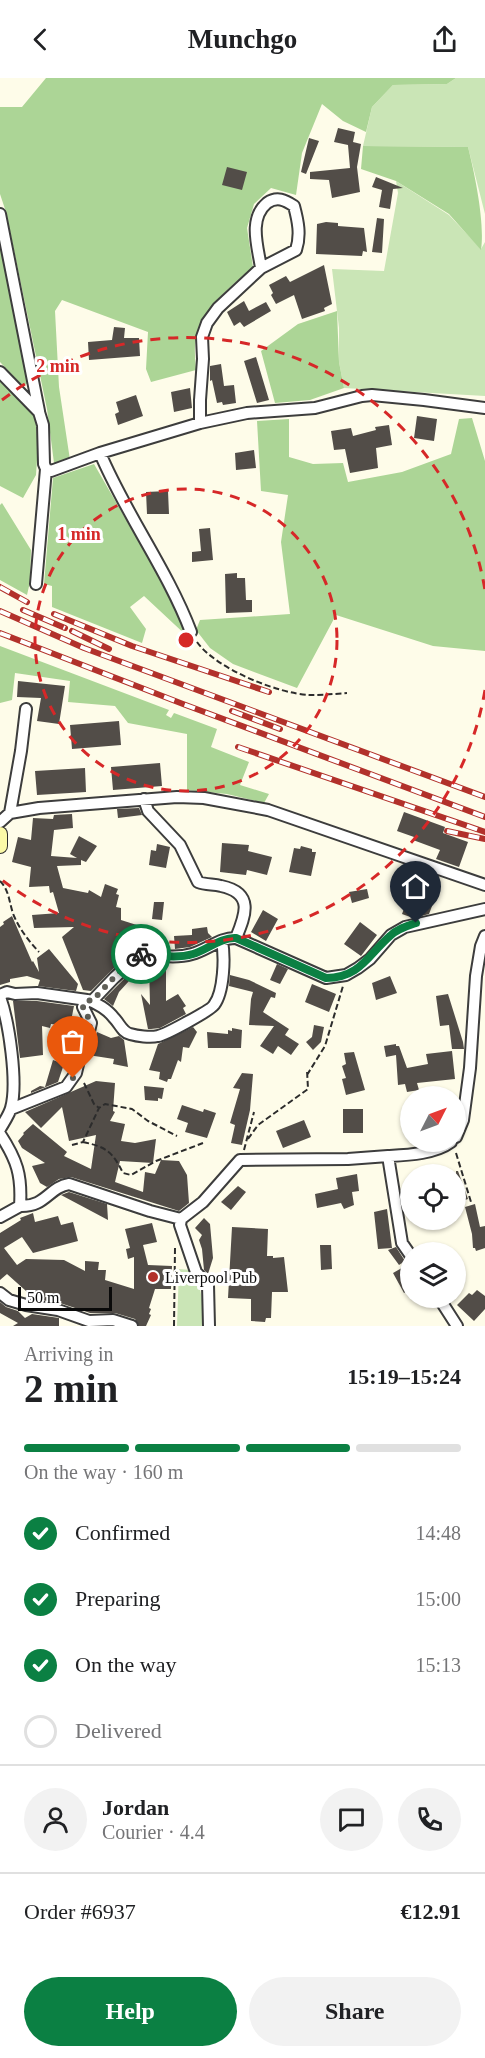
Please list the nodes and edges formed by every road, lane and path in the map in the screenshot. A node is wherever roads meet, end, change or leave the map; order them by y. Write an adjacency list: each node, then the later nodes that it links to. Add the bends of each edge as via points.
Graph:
1 (0, 214): 5 (street)
2 (261, 268): 2 (street, via 296,250 298,221 294,206 285,199 273,199 257,218); 6 (street, via 207,323 202,337)
3 (0, 372): 5 (street)
4 (485, 408): 6 (street, via 372,395 315,408 266,411)
5 (39, 412): 8 (street, via 44,425)
6 (201, 423): 7 (street)
7 (100, 453): 8 (street, via 57,470); 10 (street, via 169,582)
8 (46, 469): 9 (street)
9 (36, 584)
10 (191, 632): 11 (path, via 202,649 248,677 284,691 308,695)
11 (347, 693)
12 (26, 709): 14 (street)
13 (144, 799): 14 (street); 19 (street, via 204,798 268,810); 22 (street, via 148,811 180,845 198,882 224,886 241,898 246,913)
14 (10, 813): 15 (street)
15 (0, 822)
16 (0, 834): 17 (main road)
17 (0, 846)
18 (0, 881): 24 (path, via 8,891 18,925)
19 (485, 885)
20 (485, 909): 25 (street, via 405,927)
21 (485, 936): 31 (street, via 476,976)
22 (236, 938): 23 (street); 25 (street, via 326,978)
23 (222, 941): 27 (street, via 182,956 140,954); 27 (street, via 222,972 213,1007 157,1037 123,1031 113,1016)
24 (39, 952)
25 (346, 975): 29 (path, via 325,1046)
26 (0, 996): 27 (street, via 7,992 37,993); 33 (street, via 8,1022)
27 (89, 1001): 30 (street, via 83,1007 91,1023)
28 (307, 1071): 29 (path)
29 (307, 1075): 38 (path, via 308,1089 258,1125)
30 (73, 1078): 32 (path, via 86,1084); 33 (street, via 66,1087)
31 (466, 1094)
32 (99, 1108): 37 (path, via 105,1104 132,1108); 39 (path)
33 (11, 1109): 35 (street)
34 (254, 1112): 38 (path)
35 (0, 1129)
36 (0, 1134): 47 (street, via 19,1170)
37 (177, 1136)
38 (248, 1139): 45 (path)
39 (83, 1142): 40 (path, via 103,1146 123,1173 131,1175); 41 (path)
40 (203, 1143)
41 (72, 1145)
42 (423, 1152): 44 (street)
43 (455, 1152): 46 (path)
44 (388, 1156): 45 (street); 51 (street)
45 (240, 1160): 49 (street, via 203,1202)
46 (471, 1202)
47 (20, 1206): 48 (street); 49 (street, via 30,1206 69,1185)
48 (0, 1217)
49 (181, 1219): 56 (street, via 196,1272 208,1285)
50 (175, 1239): 55 (path)
51 (402, 1242)
52 (0, 1293): 54 (street, via 9,1300 89,1321 113,1320)
53 (445, 1308): 57 (street)
54 (132, 1326)
55 (174, 1326)
56 (210, 1326)
57 (457, 1326)

